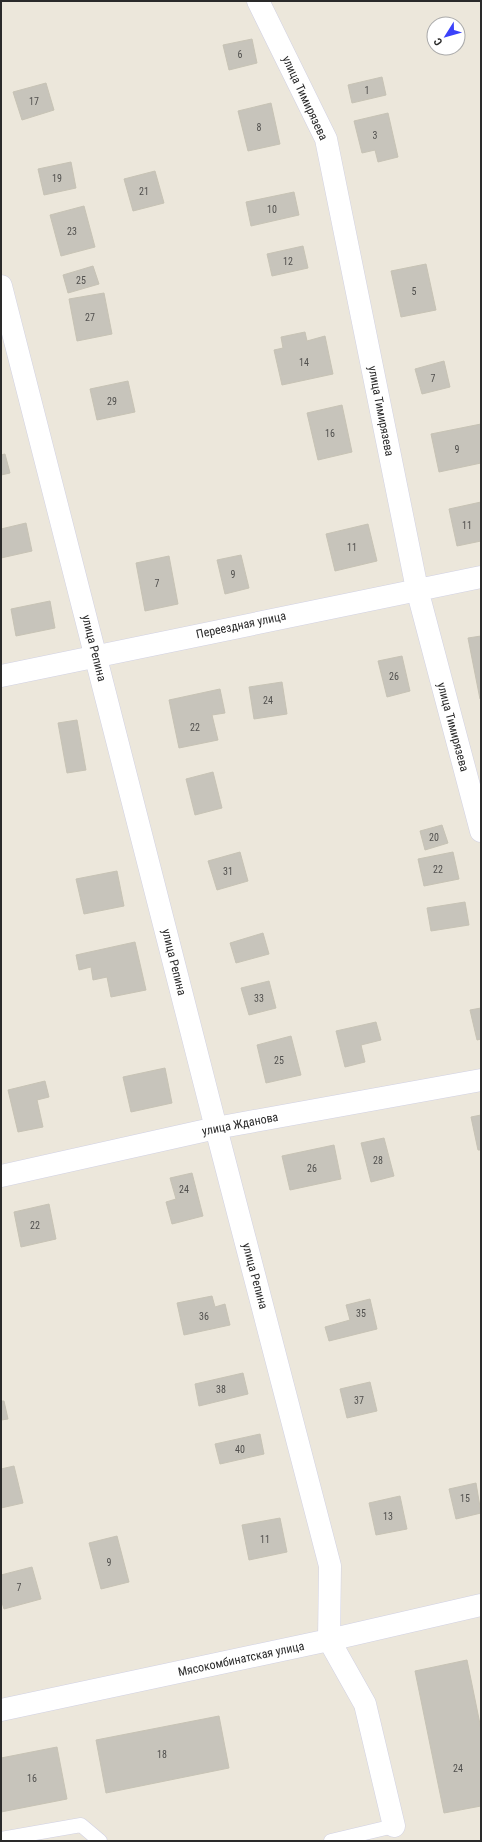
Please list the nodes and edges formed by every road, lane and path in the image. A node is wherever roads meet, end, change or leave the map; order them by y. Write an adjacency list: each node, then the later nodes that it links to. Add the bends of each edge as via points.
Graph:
1 (258, 1): 4 (street, улица Тимирязева, via 326,139)
2 (1, 286): 5 (street, улица Репина)
3 (481, 577): 4 (street, Переездная улица)
4 (417, 589): 5 (street, Переездная улица); 7 (street, улица Тимирязева)
5 (96, 656): 6 (street, Переездная улица); 9 (street, улица Репина)
6 (1, 676)
7 (481, 831)
8 (481, 1080): 9 (street, улица Жданова)
9 (216, 1128): 10 (street, улица Жданова); 12 (street, улица Репина, via 330,1566)
10 (1, 1176)
11 (481, 1605): 12 (street, Мясокомбинатская улица)
12 (329, 1640): 13 (street, Мясокомбинатская улица); 14 (street, via 365,1704)
13 (1, 1710)
14 (394, 1826): 17 (lane)
15 (1, 1840): 16 (lane, via 81,1825)
16 (100, 1841)
17 (331, 1841)

